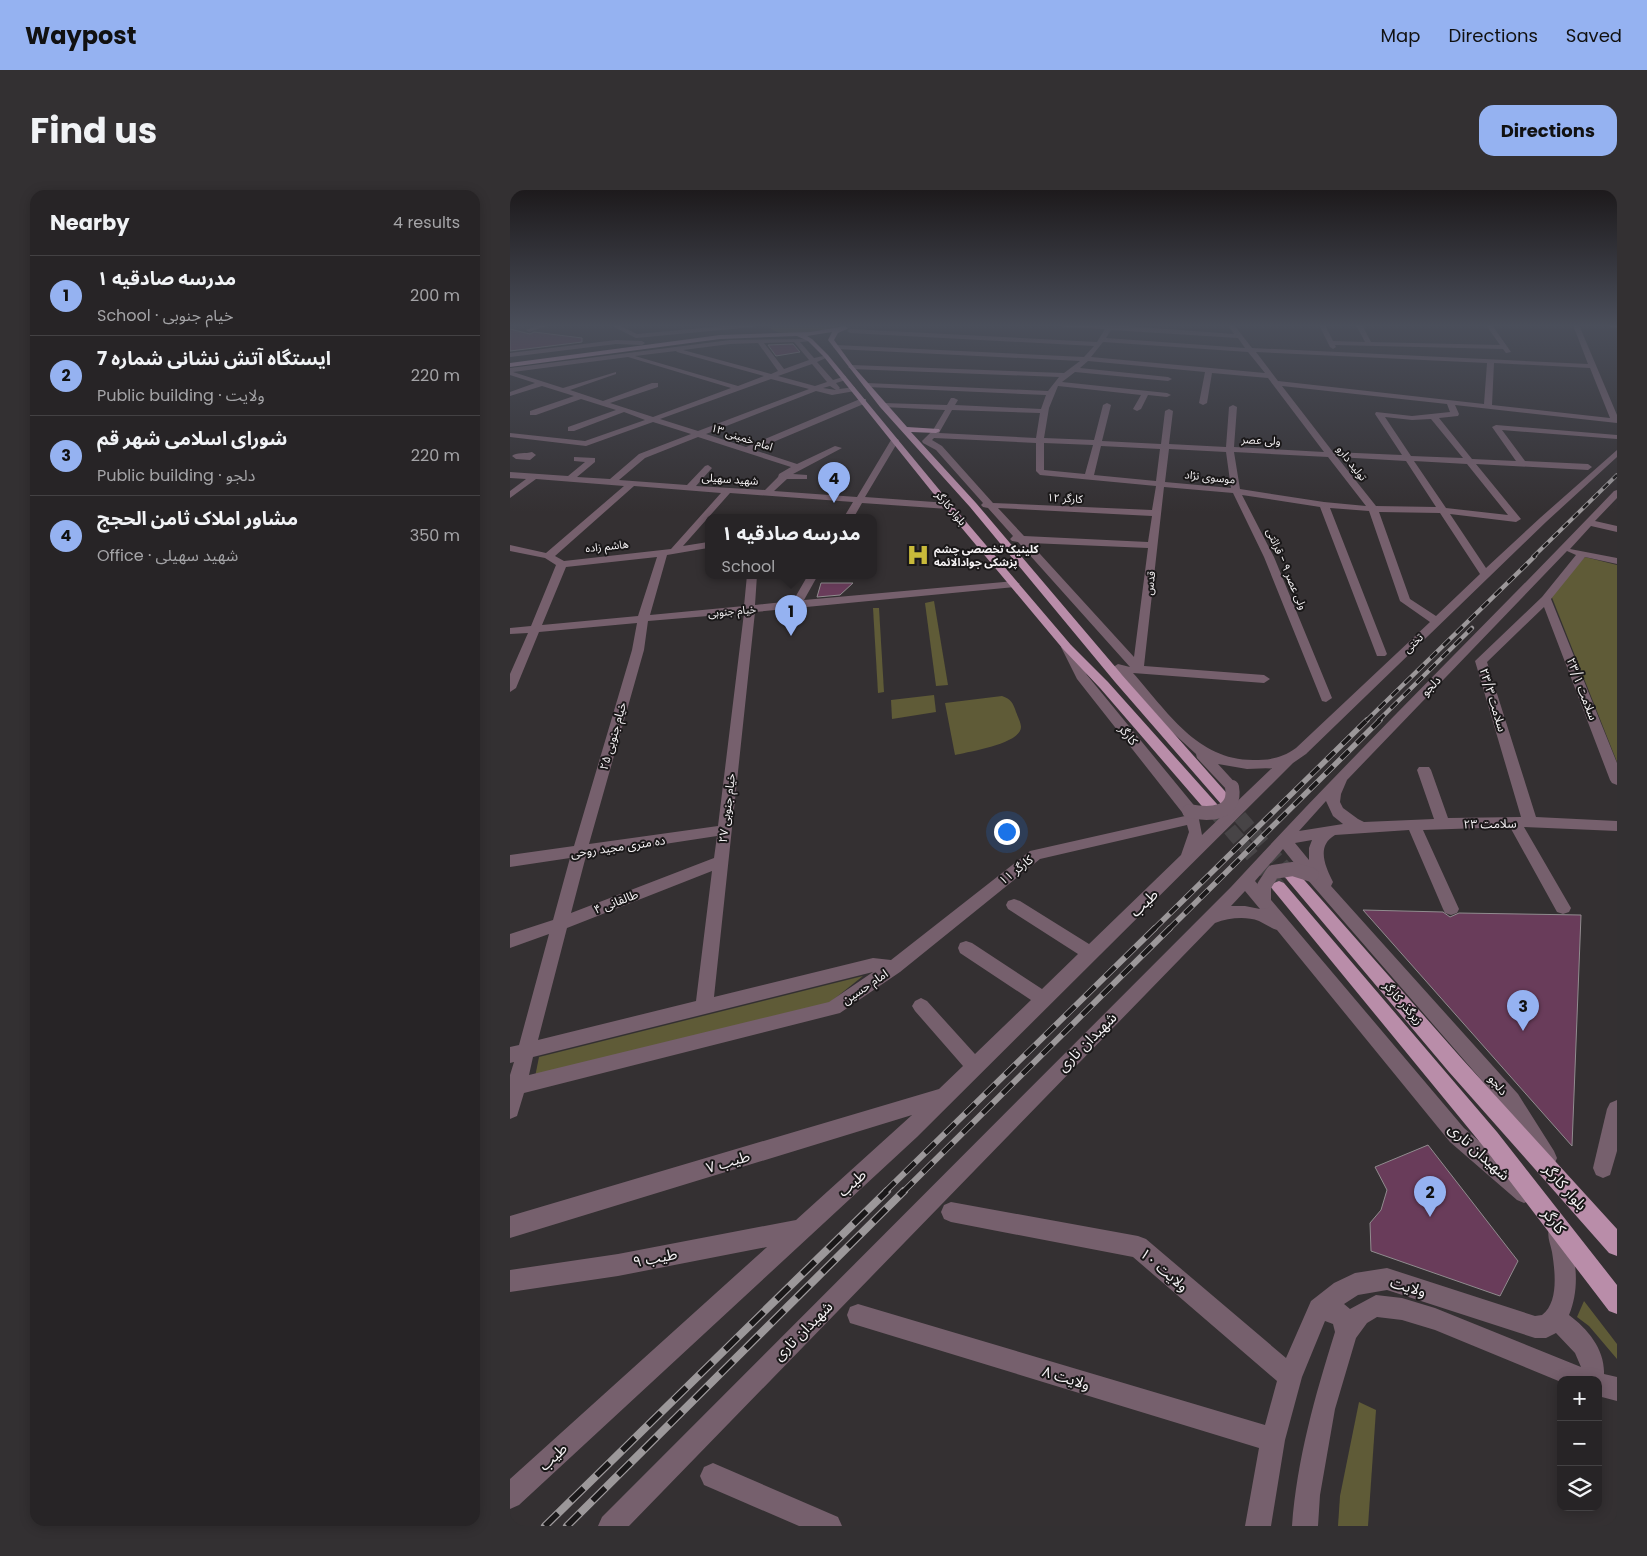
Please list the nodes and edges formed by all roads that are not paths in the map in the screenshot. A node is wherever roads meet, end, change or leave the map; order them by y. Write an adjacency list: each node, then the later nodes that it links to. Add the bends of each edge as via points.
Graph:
1 (530, 387): 25 (street)
2 (555, 387): 21 (street, امام خمینی ۱۳)
3 (571, 387): 21 (street)
4 (648, 387): 31 (street)
5 (809, 387): 20 (street)
6 (818, 387): 20 (street)
7 (836, 387): 22 (street)
8 (869, 387): 32 (main road, بلوار کارگر)
9 (962, 387): 35 (street)
10 (1014, 387): 23 (street)
11 (1055, 387): 23 (street)
12 (1090, 387): 24 (street)
13 (1206, 387): 30 (street)
14 (1279, 387): 64 (street, تولید دارو)
15 (1314, 387): 37 (street)
16 (1489, 387): 34 (street)
17 (1602, 387): 46 (street)
18 (737, 388): 45 (street)
19 (852, 388): 22 (street); 28 (main road, بلوار کارگر)
20 (814, 389): 22 (street); 50 (street)
21 (563, 390): 27 (street, امام خمینی ۱۳)
22 (840, 392)
23 (1051, 393): 40 (street)
24 (1145, 393): 26 (street); 38 (street)
25 (510, 394)
26 (1167, 395)
27 (582, 396): 31 (street, امام خمینی ۱۳); 42 (street)
28 (863, 401): 54 (main road, بلوار کارگر); 59 (street)
29 (1449, 401): 34 (street); 37 (street); 44 (street, via 1456,414)
30 (1204, 402)
31 (603, 403): 39 (street, امام خمینی ۱۳)
32 (883, 405): 35 (street); 47 (main road, بلوار کارگر)
33 (1107, 405): 56 (street)
34 (1488, 406): 43 (street)
35 (949, 407): 40 (street); 53 (street)
36 (1233, 407): 60 (street, ولی عصر ۹ - قرائتی)
37 (1414, 408): 44 (street); 67 (street, via 1379,414)
38 (1137, 409)
39 (623, 410): 45 (street, امام خمینی ۱۳); 48 (street)
40 (1044, 411): 55 (street)
41 (1169, 412): 57 (street, قدس)
42 (533, 413)
43 (1560, 414): 46 (street); 49 (street)
44 (1434, 417): 69 (street)
45 (653, 420): 50 (street, امام خمینی ۱۳); 51 (street, via 586,444)
46 (1616, 421)
47 (906, 428): 53 (main road, بلوار کارگر); 53 (main road)
48 (571, 429)
49 (1568, 432): 52 (street); 70 (street, via 1496,427)
50 (697, 434): 59 (street, امام خمینی ۱۳); 80 (street, via 642,456)
51 (510, 435)
52 (1617, 437)
53 (929, 438): 55 (street, ولی عصر, via 984,434); 90 (main road, بلوار کارگر); 91 (street)
54 (895, 440): 89 (street); 93 (main road, بلوار کارگر)
55 (1040, 440): 56 (street, ولی عصر); 78 (street, موسوی نژاد, via 1040,471)
56 (1097, 443): 57 (street, ولی عصر); 78 (street)
57 (1164, 446): 60 (street, ولی عصر); 82 (street, قدس)
58 (838, 448): 65 (street)
59 (746, 450): 71 (street, امام خمینی ۱۳)
60 (1230, 450): 64 (street, ولی عصر); 85 (street, ولی عصر ۹ - قرائتی)
61 (802, 453): 65 (street)
62 (1617, 453): 114 (street, تختی)
63 (532, 455): 66 (street)
64 (1331, 455): 67 (street, ولی عصر); 94 (street, تولید دارو)
65 (816, 457): 71 (street)
66 (515, 458)
67 (1408, 458): 69 (street, ولی عصر); 95 (street)
68 (577, 459): 79 (street, via 592,460)
69 (1470, 461): 70 (street, ولی عصر); 95 (street, موسوی نژاد, via 1516,519)
70 (1523, 464): 72 (street, ولی عصر)
71 (796, 466): 75 (street)
72 (1588, 467)
73 (708, 468): 83 (street)
74 (510, 476): 76 (street, شهید سهیلی)
75 (782, 476): 77 (street); 86 (street)
76 (534, 477): 79 (street, شهید سهیلی); 87 (street)
77 (804, 477)
78 (1089, 477): 82 (street, موسوی نژاد)
79 (570, 479): 80 (street, شهید سهیلی)
80 (612, 482): 81 (street, شهید سهیلی)
81 (633, 483): 83 (street, شهید سهیلی); 111 (street)
82 (1159, 483): 85 (street, موسوی نژاد); 98 (street, قدس)
83 (690, 487): 84 (street, شهید سهیلی)
84 (728, 490): 86 (street, شهید سهیلی); 96 (street)
85 (1236, 491): 92 (street, موسوی نژاد); 132 (street, ولی عصر ۹ - قرائتی, via 1269,558)
86 (767, 493): 89 (street, شهید سهیلی)
87 (510, 495)
88 (1615, 497): 100 (street, دلجو)
89 (860, 500): 93 (street, شهید سهیلی); 97 (street)
90 (973, 505): 91 (street, کارگر ۱۲); 102 (main road, بلوار کارگر)
91 (990, 505): 98 (street, کارگر ۱۲); 103 (street)
92 (1324, 505): 94 (street, موسوی نژاد); 127 (street)
93 (948, 506): 118 (main road, بلوار کارگر)
94 (1373, 509): 95 (street, موسوی نژاد); 123 (street, تولید دارو, via 1405,601)
95 (1442, 510): 114 (street)
96 (707, 514)
97 (851, 514)
98 (1156, 514): 104 (street, قدس)
99 (705, 516): 108 (street)
100 (1589, 523): 101 (street); 107 (street, دلجو)
101 (1617, 529)
102 (1001, 538): 103 (street); 117 (main road, بلوار کارگر)
103 (1021, 539): 104 (street); 129 (street)
104 (1154, 545): 129 (street, قدس)
105 (705, 546): 108 (street, هاشم زاده)
106 (510, 548): 111 (street)
107 (1563, 550): 110 (street); 136 (street, دلجو)
108 (674, 551): 109 (street, هاشم زاده)
109 (662, 553): 113 (street, هاشم زاده); 122 (street, خیام جنوبی ۲۵)
110 (1582, 554): 112 (street); 119 (street, سلامت ۲۳/۳)
111 (548, 556): 113 (street)
112 (1617, 562)
113 (562, 564): 124 (street)
114 (1485, 574): 123 (street, تختی)
115 (752, 579): 121 (street, خیام جنوبی ۲۷)
116 (811, 579): 120 (street)
117 (1036, 579): 118 (main road); 128 (main road, بلوار کارگر)
118 (1015, 584): 120 (street, خیام جنوبی); 126 (main road, بلوار کارگر)
119 (1546, 598): 137 (street, سلامت ۲۳/۱); 141 (street, سلامت ۲۳/۳, via 1481,661)
120 (796, 605): 121 (street, خیام جنوبی)
121 (749, 610): 122 (street, خیام جنوبی); 146 (street, خیام جنوبی ۲۷)
122 (643, 619): 124 (street, خیام جنوبی); 150 (street, خیام جنوبی ۲۵, via 638,650)
123 (1436, 621): 134 (street, تختی)
124 (534, 629): 125 (street, خیام جنوبی); 131 (street)
125 (510, 631)
126 (1067, 647): 139 (main road, بلوار کارگر); 140 (street, کارگر, via 1081,676)
127 (1381, 654)
128 (1106, 663): 129 (street)
129 (1127, 673): 130 (street); 133 (street); 138 (main road)
130 (1264, 678)
131 (510, 688)
132 (1326, 698)
133 (1191, 742): 134 (street, via 1205,753 1234,762 1272,764); 140 (street, کارگر ۱۱, bridge, via 1232,786 1234,794 1228,806 1221,810)
134 (1288, 760): 148 (street, تختی)
135 (1424, 770): 143 (street)
136 (1343, 776): 145 (street, via 1333,796 1334,803 1340,813); 149 (street, دلجو)
137 (1617, 780)
138 (1226, 801)
139 (1212, 808)
140 (1191, 815): 153 (street, via 1196,832); 167 (street, کارگر ۱۱, via 1035,855)
141 (1523, 823): 143 (street, سلامت ۲۳); 144 (street, سلامت ۲۳, via 1577,822); 159 (street)
142 (1414, 825): 143 (street, سلامت ۲۳); 145 (street, سلامت ۲۳); 160 (street)
143 (1443, 825)
144 (1617, 826)
145 (1363, 827): 147 (street, سلامت ۲۳)
146 (725, 830): 150 (street, ده متری مجید روحی); 152 (street, خیام جنوبی ۲۷)
147 (1329, 832): 149 (street, سلامت ۲۳); 156 (street, via 1318,842 1315,851 1321,875)
148 (1212, 836): 153 (street, طیب)
149 (1284, 839): 154 (street, دلجو); 155 (street, دلجو)
150 (579, 852): 151 (street, ده متری مجید روحی); 162 (street, خیام جنوبی ۲۵)
151 (510, 861)
152 (721, 861): 162 (street, طالقانی ۴); 170 (street, خیام جنوبی ۲۷)
153 (1186, 862): 166 (street, طیب)
154 (1312, 875): 156 (street, دلجو); 157 (street, bridge, via 1293,869 1273,872 1264,884)
155 (1246, 881): 157 (street, شهیدان تاری); 161 (street, شهیدان تاری)
156 (1333, 898): 180 (street, دلجو, via 1511,1100)
157 (1264, 902): 163 (street, شهیدان تاری)
158 (1014, 905): 166 (street)
159 (1563, 908)
160 (1451, 909)
161 (1209, 919): 163 (street, via 1247,911 1274,921); 202 (street, شهیدان تاری)
162 (561, 924): 164 (street, طالقانی ۴); 171 (street, خیام جنوبی ۲۵)
163 (1288, 932): 182 (street, شهیدان تاری, via 1457,1135)
164 (510, 941)
165 (966, 948): 168 (street)
166 (1091, 954): 168 (street, طیب)
167 (894, 967): 170 (street, امام حسین, via 873,965); 173 (street, امام حسین, via 834,1008)
168 (1045, 1000): 172 (street, طیب)
169 (920, 1006): 172 (street)
170 (704, 1007): 171 (street, امام حسین)
171 (518, 1053): 173 (street, خیام جنوبی ۲۵)
172 (975, 1067): 174 (street, طیب)
173 (513, 1087): 175 (street, خیام جنوبی ۲۵)
174 (945, 1096): 183 (street, طیب ۷); 184 (street, طیب)
175 (510, 1110)
176 (1617, 1110): 179 (street)
177 (1512, 1129): 178 (main road, زیرگذر کارگر, via 1286,882); 180 (main road, بلوار کارگر)
178 (1490, 1139): 182 (main road, کارگر)
179 (1603, 1168)
180 (1569, 1193): 185 (main road, بلوار کارگر)
181 (951, 1212): 196 (street, ولایت ۱۰, via 1138,1247)
182 (1549, 1215): 188 (main road, کارگر); 192 (street, via 1565,1258 1565,1282)
183 (510, 1227)
184 (800, 1229): 187 (street, طیب ۹, via 618,1265); 201 (street, طیب)
185 (1617, 1245)
186 (1387, 1279): 189 (street, via 1380,1286 1381,1296); 190 (street, ولایت, via 1355,1284); 192 (street, ولایت, via 1535,1327 1546,1326)
187 (510, 1281)
188 (1617, 1303)
189 (1391, 1308): 193 (street, ولایت, via 1376,1306 1359,1315); 194 (street, ولایت, via 1435,1319)
190 (1319, 1309): 193 (street, via 1339,1312 1345,1321); 196 (street, ولایت)
191 (858, 1315): 199 (street, ولایت ۸)
192 (1556, 1319): 195 (street, via 1574,1332 1587,1350 1594,1368)
193 (1346, 1332): 205 (street, ولایت, via 1323,1409)
194 (1574, 1376)
195 (1593, 1376)
196 (1290, 1377): 199 (street, ولایت)
197 (1602, 1385): 198 (street)
198 (1617, 1389)
199 (1273, 1440): 204 (street, ولایت)
200 (713, 1476): 203 (street)
201 (510, 1496)
202 (612, 1526)
203 (829, 1526)
204 (1258, 1526)
205 (1304, 1526)

